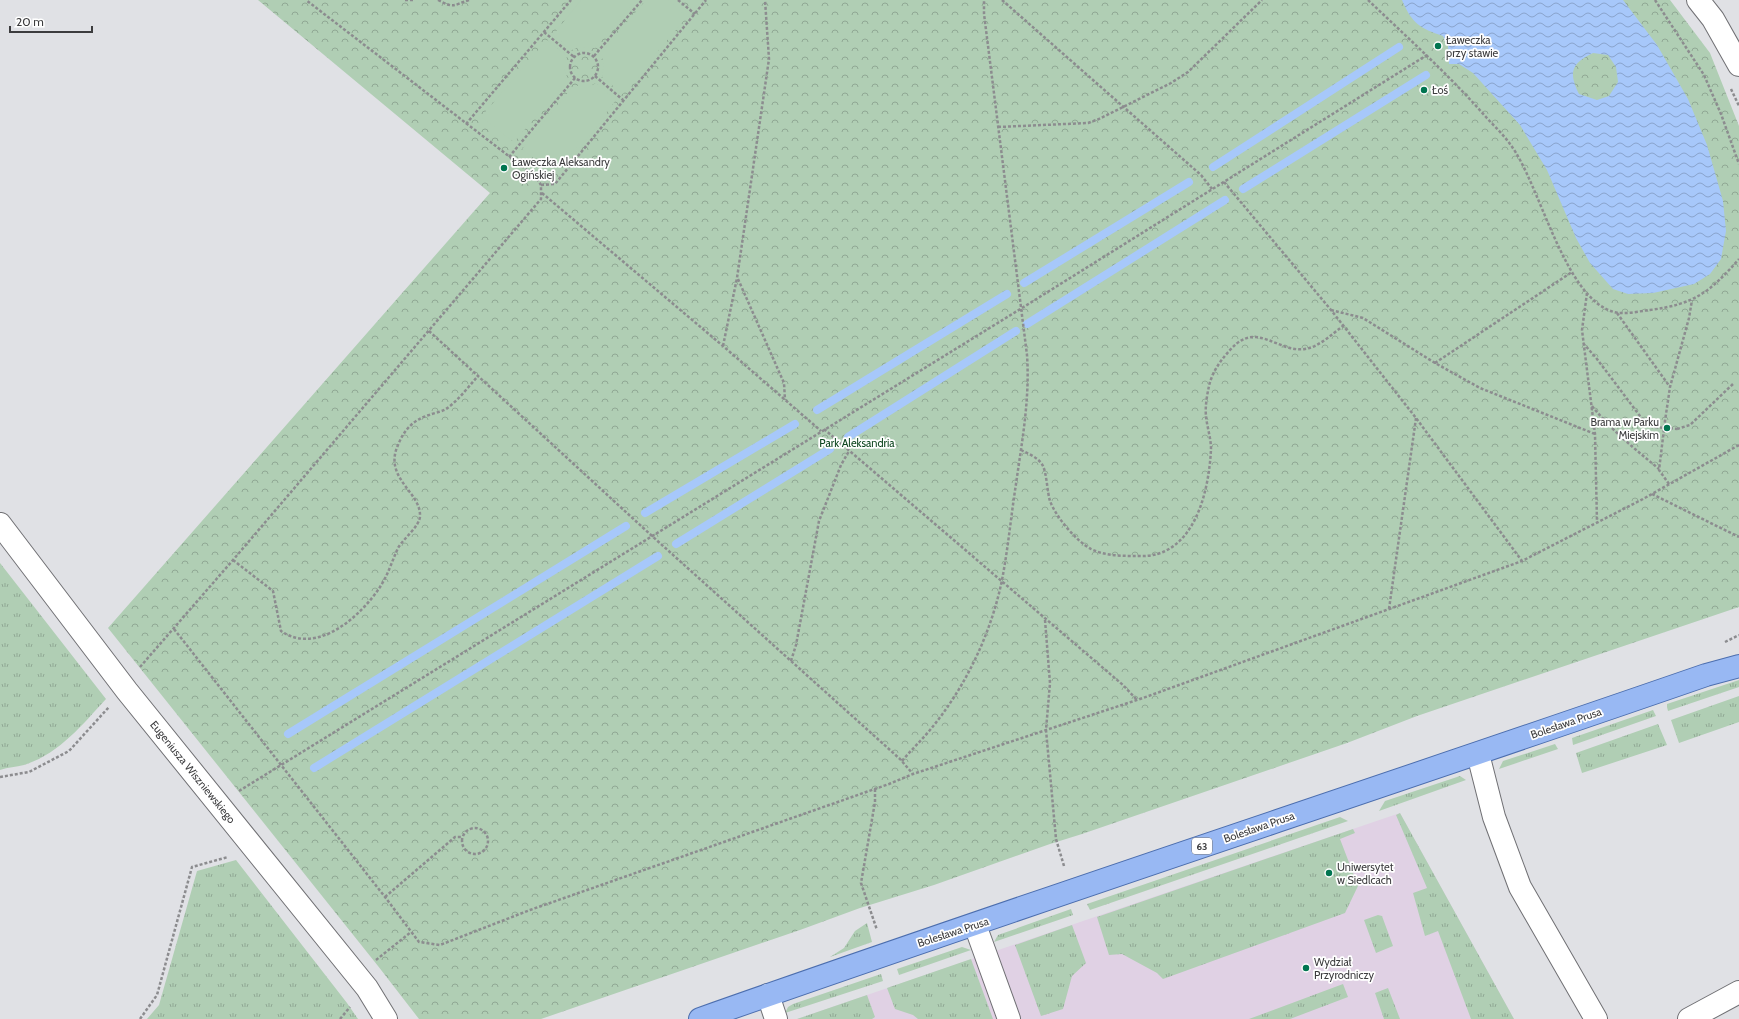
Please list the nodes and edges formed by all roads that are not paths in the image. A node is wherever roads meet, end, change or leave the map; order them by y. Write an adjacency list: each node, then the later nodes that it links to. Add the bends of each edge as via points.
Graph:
1 (1698, 0): 2 (street, via 1713,19)
2 (1739, 65)
3 (0, 524): 11 (street, Eugeniusza Wiszniewskiego, via 127,691 367,988)
4 (1739, 651): 6 (main road, Bolesława Prusa / 63)
5 (1739, 666): 6 (main road, Bolesława Prusa / 63)
6 (1706, 675): 7 (main road, Bolesława Prusa / 63)
7 (1478, 754): 8 (main road, Bolesława Prusa / 63, via 1342,798); 15 (street, via 1494,817 1520,887)
8 (975, 925): 10 (main road, Bolesława Prusa / 63); 14 (street)
9 (1739, 992): 16 (street)
10 (768, 995): 12 (main road, Bolesława Prusa / 63); 13 (street)
11 (386, 1019)
12 (700, 1019)
13 (776, 1019)
14 (1009, 1019)
15 (1596, 1019)
16 (1689, 1019)

